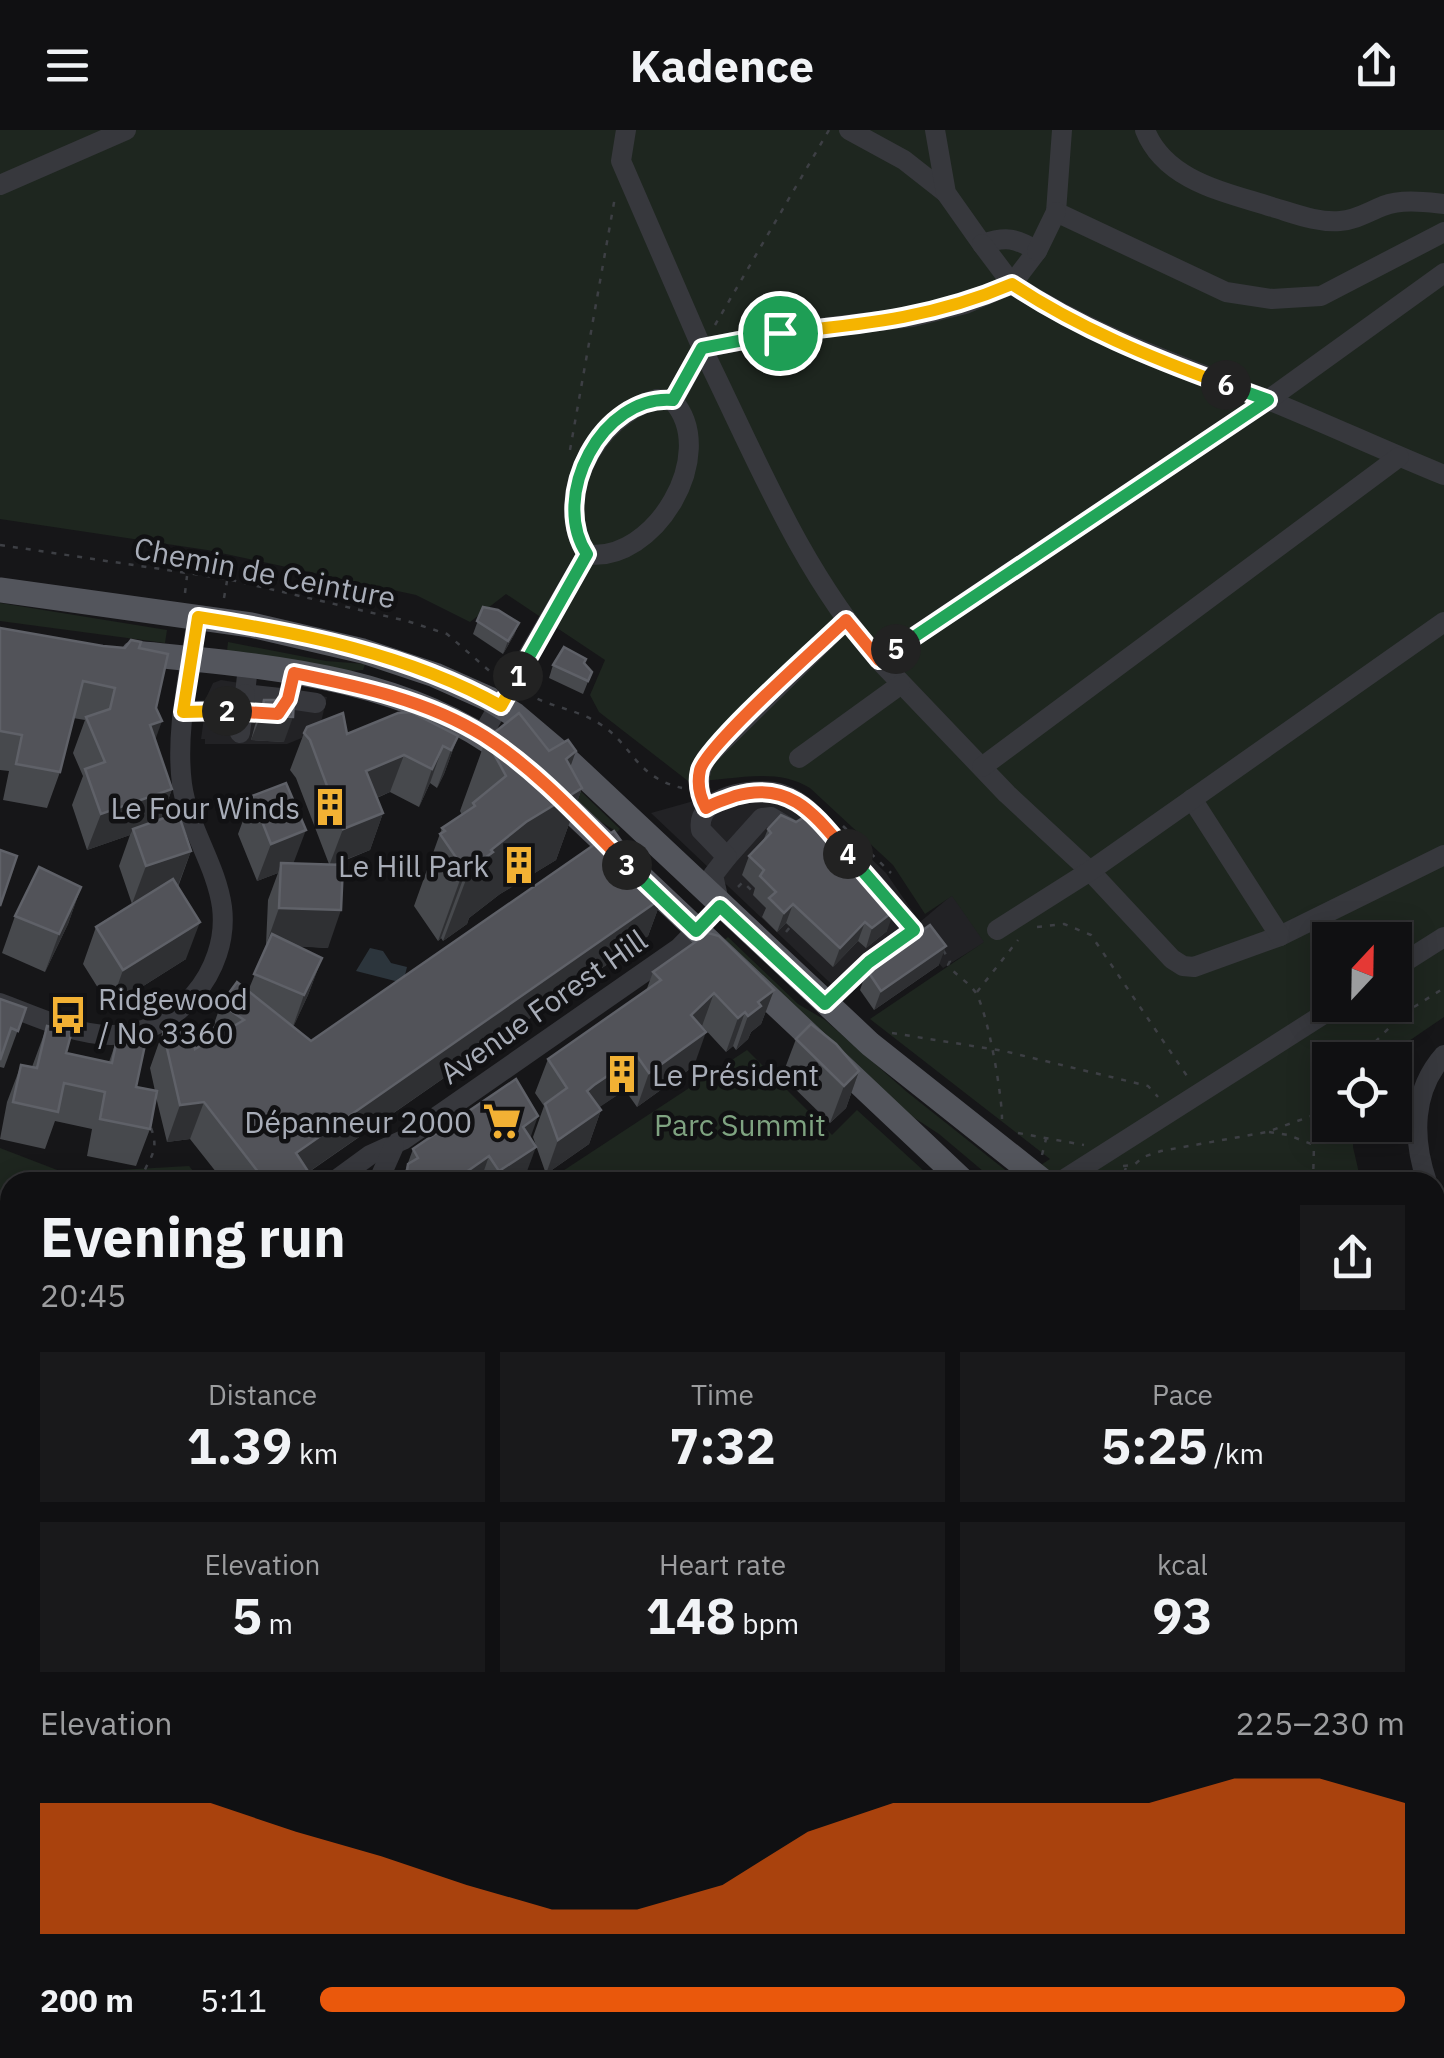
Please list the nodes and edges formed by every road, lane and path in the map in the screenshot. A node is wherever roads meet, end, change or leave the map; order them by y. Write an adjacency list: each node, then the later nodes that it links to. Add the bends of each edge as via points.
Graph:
1 (126, 130): 8 (street)
2 (626, 130): 18 (street, via 621,161)
3 (830, 130): 18 (path)
4 (849, 130): 9 (street)
5 (935, 130): 9 (street)
6 (1062, 130): 12 (street)
7 (1145, 130): 11 (street, via 1189,178 1310,218 1342,221 1402,202)
8 (0, 185)
9 (946, 193): 14 (street)
10 (614, 198): 22 (path)
11 (1444, 204)
12 (1056, 212): 13 (street, via 1226,292 1272,300 1321,296); 15 (street)
13 (1444, 232)
14 (982, 244): 15 (street, via 1016,238); 17 (street)
15 (1038, 251): 17 (street)
16 (1444, 272): 20 (street)
17 (1012, 284): 18 (street, via 912,317); 20 (street, via 1157,360)
18 (702, 348): 19 (street); 31 (street, via 806,559)
19 (673, 400): 25 (street, via 637,404 588,454 573,520); 25 (street, via 684,412 688,453 671,501 660,520 624,550 606,557)
20 (1268, 400): 21 (street); 35 (street)
21 (1399, 457): 23 (street); 49 (street)
22 (568, 461)
23 (1444, 474)
24 (0, 545): 26 (path, Chemin de Ceinture)
25 (587, 554): 43 (street)
26 (188, 572): 27 (path, Chemin de Ceinture); 30 (path)
27 (227, 579): 29 (path); 38 (path, Chemin de Ceinture, via 438,630)
28 (0, 590): 30 (main road)
29 (222, 604)
30 (191, 608): 34 (street); 43 (main road, via 363,651)
31 (846, 620): 35 (street); 52 (street, via 706,757 699,782)
32 (1444, 622): 51 (street)
33 (116, 651): 34 (main road)
34 (192, 660): 36 (main road); 44 (street)
35 (879, 660): 39 (street)
36 (248, 666): 37 (main road); 41 (street)
37 (294, 673): 45 (street); 47 (main road, via 400,699)
38 (501, 678)
39 (900, 684): 48 (street); 49 (street)
40 (524, 692): 50 (path, via 596,721 646,772)
41 (244, 702): 44 (street); 45 (street); 46 (street)
42 (316, 704): 45 (street)
43 (501, 706): 47 (street); 59 (main road, via 561,754)
44 (183, 712): 72 (street, via 183,794 222,910 220,946 205,981 164,1020 124,1034 82,1032)
45 (281, 712)
46 (240, 733)
47 (482, 735): 62 (main road)
48 (799, 758)
49 (982, 767): 56 (street)
50 (692, 789)
51 (1192, 799): 56 (street); 65 (street)
52 (706, 808): 55 (street, via 701,830); 73 (street, via 747,793 778,793 809,811 914,930)
53 (788, 827): 55 (street, via 762,818)
54 (1444, 856): 65 (street)
55 (726, 857): 59 (street, via 713,876)
56 (1090, 871): 61 (street); 65 (street, via 1183,966)
57 (738, 886): 58 (path, via 742,882)
58 (754, 893)
59 (720, 906): 62 (street, Avenue Forest Hill); 73 (main road)
60 (786, 923): 63 (path)
61 (997, 930)
62 (696, 931): 89 (street, Avenue Forest Hill); 96 (main road)
63 (786, 932)
64 (1027, 932): 79 (path, via 1064,924 1091,936)
65 (1280, 936)
66 (1444, 937): 69 (street)
67 (1020, 938): 71 (path)
68 (936, 939): 71 (path, via 952,970)
69 (1412, 957)
70 (1444, 988): 76 (path)
71 (976, 993): 77 (path)
72 (0, 1004)
73 (825, 1004): 92 (main road, via 906,1075)
74 (1312, 1021): 79 (street)
75 (902, 1034): 77 (path)
76 (1375, 1042)
77 (992, 1048): 80 (path, via 1148,1086); 83 (path)
78 (1444, 1055): 101 (street, via 1418,1106)
79 (1199, 1093): 97 (street)
80 (1160, 1099)
81 (1312, 1116): 85 (path)
82 (147, 1121): 93 (path, via 154,1159)
83 (1002, 1124)
84 (1012, 1132): 86 (path)
85 (1267, 1132): 88 (path); 91 (path, via 1173,1149)
86 (1046, 1138): 90 (path); 92 (path)
87 (1315, 1142): 88 (path)
88 (1314, 1145): 100 (path)
89 (394, 1146): 94 (street, Avenue Forest Hill); 95 (street)
90 (1087, 1146)
91 (1127, 1166): 98 (path); 99 (path)
92 (1042, 1171)
93 (144, 1172)
94 (347, 1172)
95 (382, 1172)
96 (953, 1172)
97 (1076, 1172)
98 (1114, 1172)
99 (1124, 1172)
100 (1313, 1172)
101 (1425, 1172)

